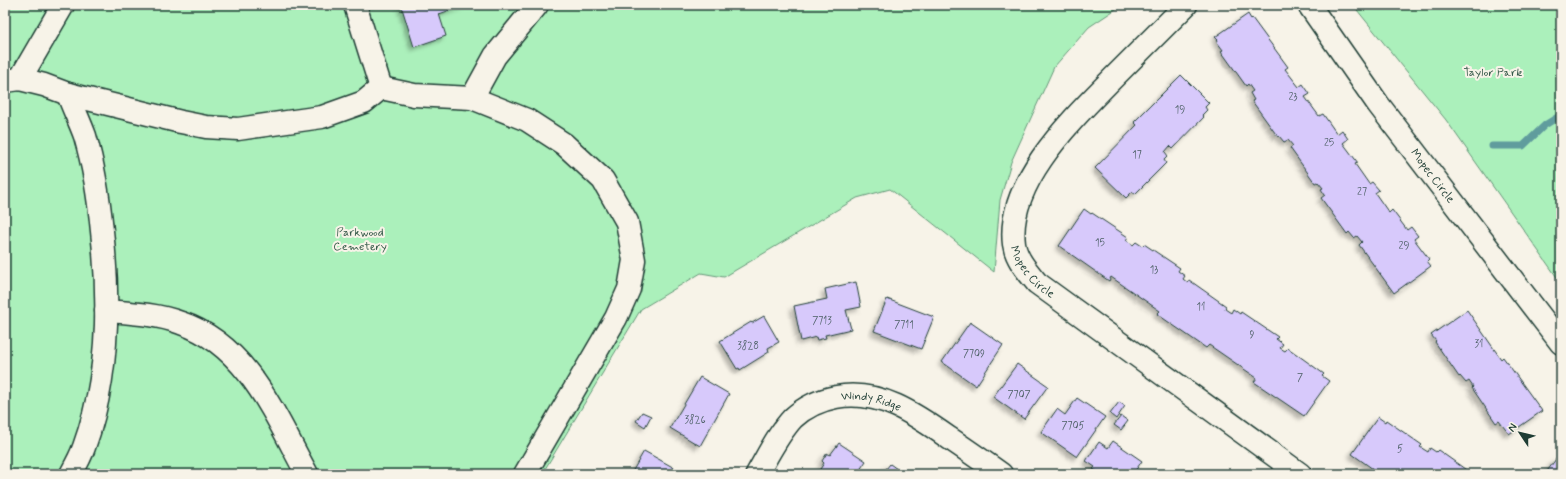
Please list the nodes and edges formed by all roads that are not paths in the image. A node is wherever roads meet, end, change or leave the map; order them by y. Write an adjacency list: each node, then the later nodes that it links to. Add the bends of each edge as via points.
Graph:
1 (63, 5): 6 (street)
2 (355, 5): 7 (street)
3 (537, 5): 9 (street, via 495,56)
4 (1186, 5): 17 (street, Mopec Circle, via 1054,141 1037,165 1026,187 1014,224 1014,246 1023,265 1037,283)
5 (1309, 5): 11 (street, Mopec Circle, via 1378,104)
6 (13, 80): 8 (street, via 44,85)
7 (381, 88): 8 (street, via 364,102 322,117 238,128 181,122); 9 (street, via 414,95)
8 (68, 94): 10 (street, via 85,135 96,178 106,270)
9 (472, 98): 14 (street, via 527,120 564,144 602,180 627,222 634,260 629,289 616,318)
10 (106, 310): 12 (street, via 103,366 96,403 84,447); 13 (street, via 164,317 199,330 216,341 234,356 265,396)
11 (1561, 343)
12 (71, 474)
13 (307, 474)
14 (526, 474)
15 (757, 474): 16 (street, Windy Ridge, via 783,431 809,406 845,395 862,395 880,399 912,413)
16 (1002, 474)
17 (1300, 474)

